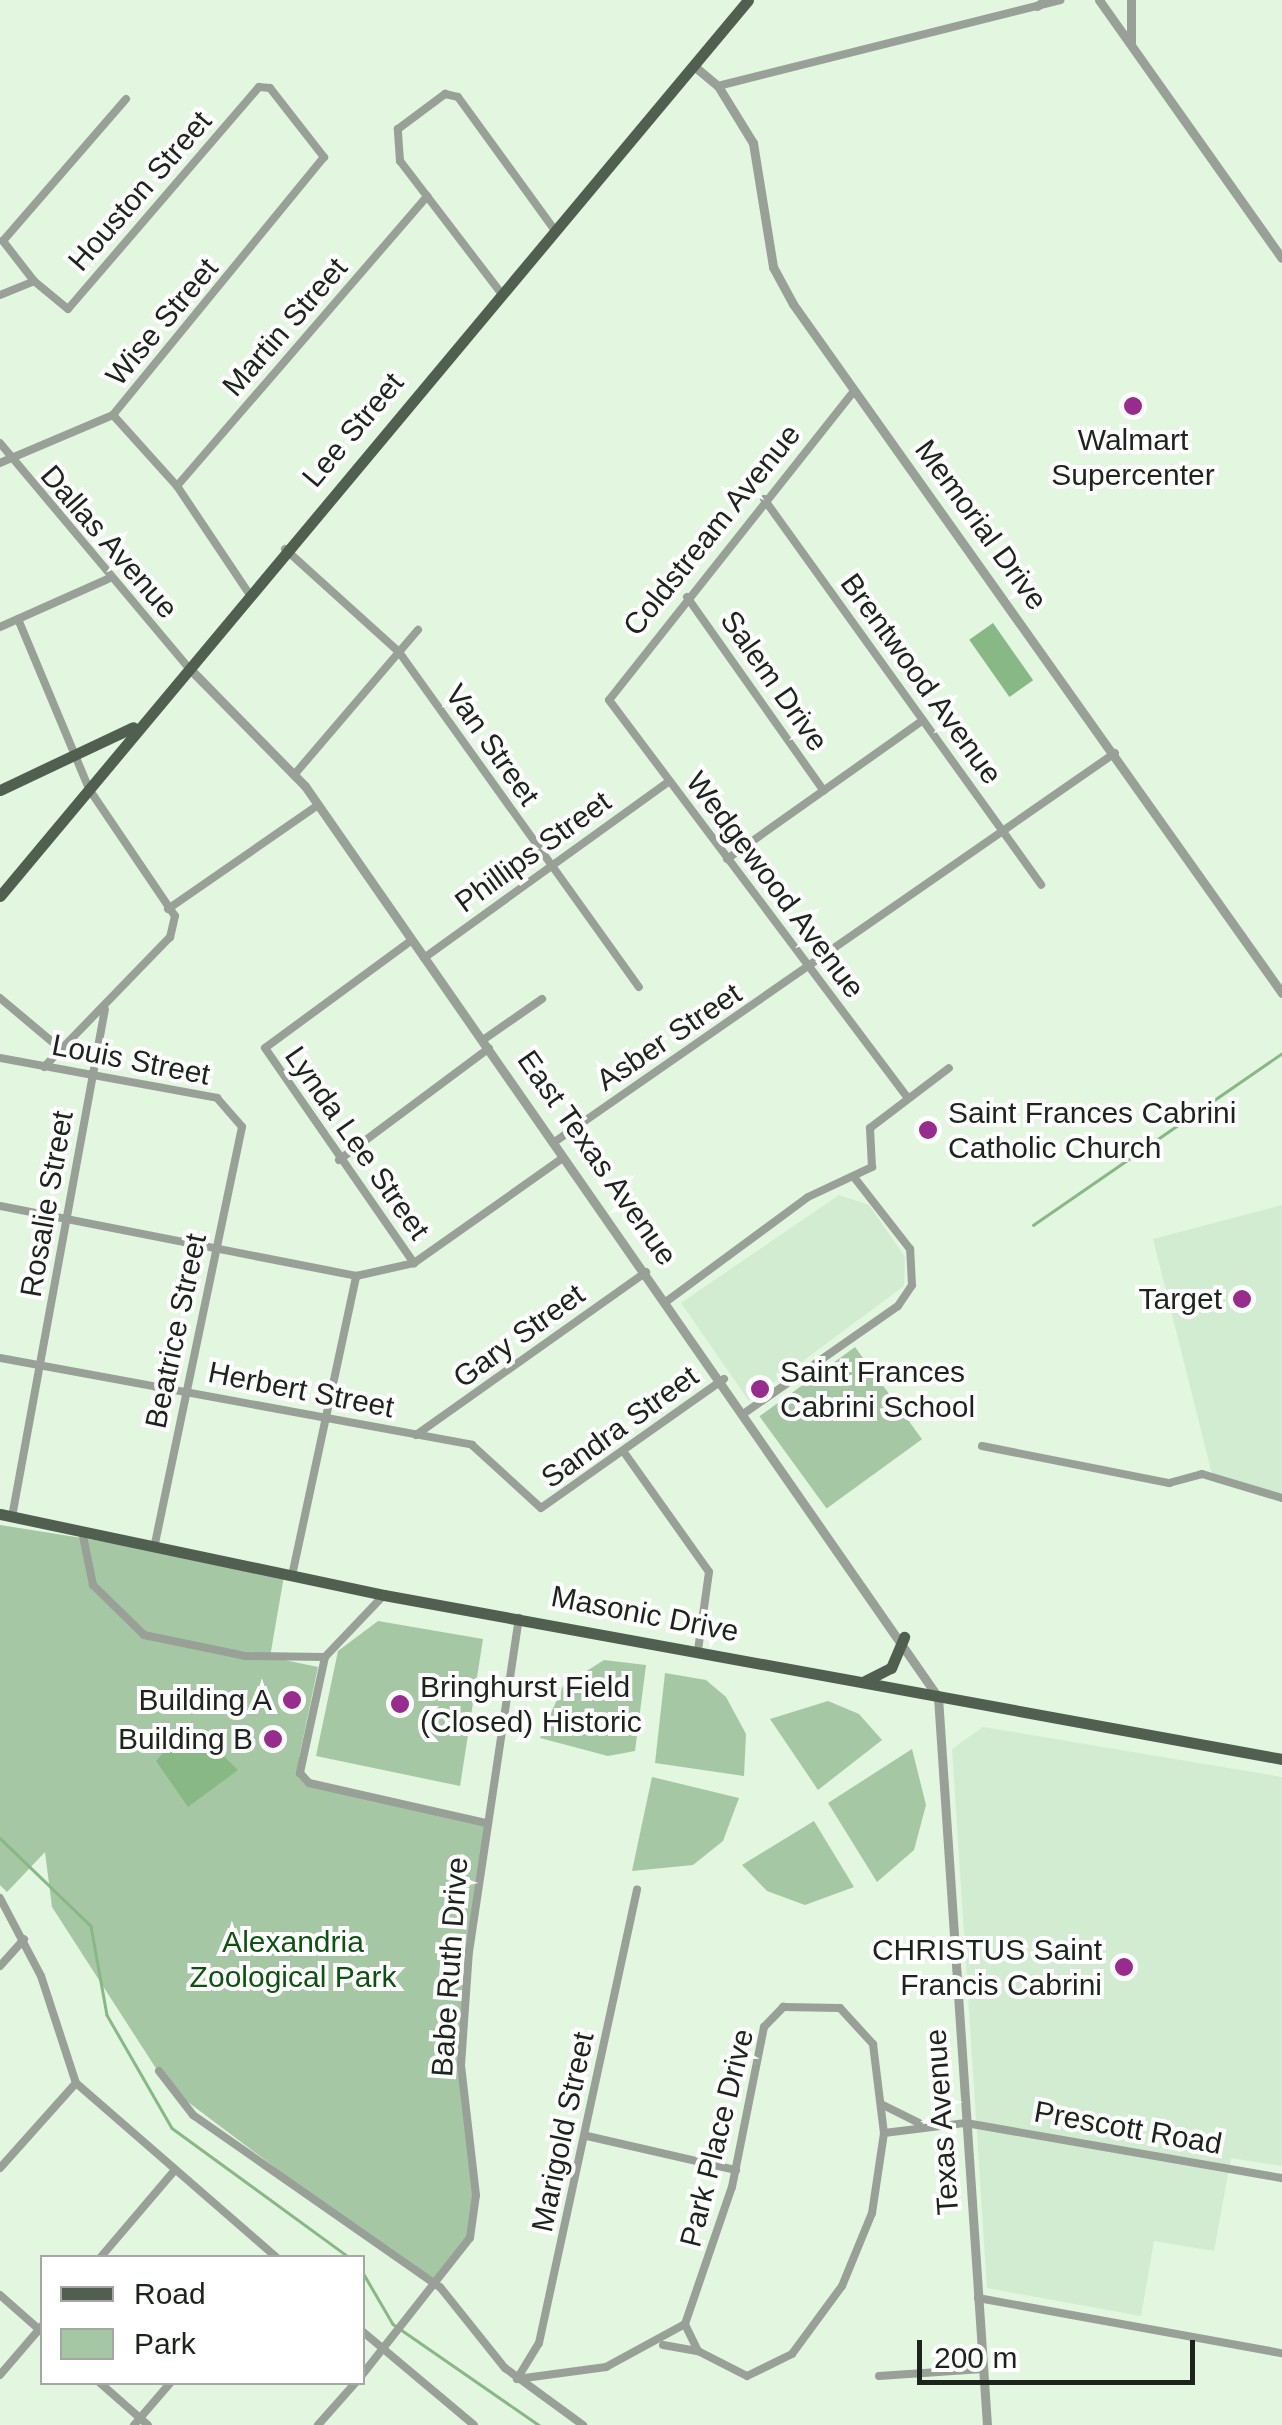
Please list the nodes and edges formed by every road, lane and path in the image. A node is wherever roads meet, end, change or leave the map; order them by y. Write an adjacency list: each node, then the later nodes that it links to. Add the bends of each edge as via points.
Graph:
1 (748, 0): 7 (main road, Lee Street)
2 (1060, 0): 5 (street)
3 (1099, 0): 6 (street)
4 (1132, 0): 6 (street)
5 (1042, 3): 9 (street)
6 (1131, 45): 13 (street)
7 (694, 66): 9 (street, Memorial Drive); 12 (main road, Lee Street)
8 (259, 86): 14 (street, Houston Street, via 68,309); 18 (street, Wise Street, via 270,88 324,164)
9 (718, 86): 17 (street, Memorial Drive, via 758,159 773,266)
10 (126, 99): 14 (street, via 3,242)
11 (426, 196): 12 (street, via 400,161 398,129 445,94 470,108); 15 (street); 21 (street, Martin Street)
12 (556, 232): 15 (main road, Lee Street)
13 (1282, 258)
14 (34, 281): 16 (street, Houston Street)
15 (501, 293): 23 (main road, Lee Street)
16 (0, 296)
17 (854, 391): 22 (street, Coldstream Avenue); 35 (street, Memorial Drive)
18 (113, 415): 20 (street, Wise Street); 21 (street)
19 (0, 443): 20 (street, Dallas Avenue)
20 (4, 462): 24 (street, Dallas Avenue)
21 (178, 486): 25 (street)
22 (764, 499): 26 (street, Coldstream Avenue); 34 (street, Brentwood Avenue)
23 (285, 549): 25 (main road, Lee Street); 30 (street, Van Street)
24 (108, 580): 27 (street); 31 (street, Dallas Avenue)
25 (250, 595): 31 (main road, Lee Street)
26 (687, 596): 33 (street, Coldstream Avenue); 41 (street, Salem Drive)
27 (18, 619): 28 (street); 36 (street)
28 (0, 626)
29 (418, 630): 30 (street)
30 (398, 652): 37 (street); 45 (street, Van Street)
31 (189, 668): 32 (main road, Lee Street); 37 (street, East Texas Avenue)
32 (172, 690): 36 (main road, via 124,736); 39 (main road, Lee Street)
33 (608, 700): 38 (street, Wedgewood Avenue)
34 (923, 720): 41 (street); 43 (street, Brentwood Avenue)
35 (1115, 753): 43 (street, Asber Street); 53 (street, Memorial Drive)
36 (74, 760): 39 (street); 40 (main road)
37 (294, 774): 42 (street, East Texas Avenue)
38 (668, 782): 44 (street, Wedgewood Avenue); 45 (street, Phillips Street)
39 (88, 789): 47 (main road, Lee Street); 48 (street)
40 (0, 790)
41 (824, 790): 44 (street)
42 (318, 805): 48 (street); 49 (street, East Texas Avenue)
43 (1003, 832): 46 (street, Brentwood Avenue); 51 (street, Asber Street)
44 (727, 860): 51 (street, Wedgewood Avenue)
45 (550, 867): 50 (street, Phillips Street); 52 (street, Van Street)
46 (1041, 885)
47 (0, 896)
48 (168, 909): 56 (street, via 170,938 114,986)
49 (412, 940): 50 (street, East Texas Avenue); 67 (street, Lynda Lee Street, via 265,1048)
50 (424, 958): 57 (street, East Texas Avenue)
51 (809, 968): 63 (street, Wedgewood Avenue); 65 (street, Asber Street)
52 (639, 987)
53 (1282, 993)
54 (0, 998): 58 (street)
55 (542, 999): 57 (street)
56 (105, 1007): 58 (street); 62 (street, Rosalie Street)
57 (486, 1044): 65 (street, East Texas Avenue); 67 (street)
58 (62, 1050): 60 (street)
59 (0, 1058): 60 (street, Louis Street)
60 (44, 1067): 62 (street, Louis Street)
61 (950, 1068): 63 (street)
62 (93, 1076): 64 (street, Louis Street, via 218,1098); 70 (street, Rosalie Street)
63 (907, 1097): 68 (street, via 870,1128 877,1158)
64 (242, 1127): 71 (street, Beatrice Street)
65 (553, 1143): 66 (street, East Texas Avenue)
66 (563, 1158): 72 (street); 73 (street, East Texas Avenue)
67 (339, 1160): 72 (street, Lynda Lee Street)
68 (854, 1176): 75 (street, via 808,1197); 80 (street, via 916,1267 898,1306)
69 (0, 1206): 70 (street)
70 (68, 1220): 71 (street); 77 (street, Rosalie Street)
71 (217, 1246): 74 (street); 79 (street, Beatrice Street)
72 (414, 1263): 74 (street)
73 (646, 1272): 75 (street, East Texas Avenue); 82 (street, Gary Street)
74 (356, 1276): 81 (street)
75 (667, 1301): 78 (street, East Texas Avenue)
76 (0, 1358): 77 (street, Herbert Street)
77 (40, 1363): 79 (street, Herbert Street); 87 (street, Rosalie Street)
78 (724, 1379): 80 (street, East Texas Avenue); 84 (street, Sandra Street)
79 (187, 1391): 81 (street, Herbert Street); 89 (street, Beatrice Street)
80 (746, 1412): 93 (street, East Texas Avenue)
81 (329, 1418): 82 (street, Herbert Street); 90 (street)
82 (416, 1435): 86 (street, Herbert Street, via 487,1454 522,1500)
83 (982, 1446): 85 (street, via 1169,1483 1202,1474)
84 (626, 1455): 86 (street, Sandra Street); 94 (street, via 709,1572)
85 (1282, 1498)
86 (541, 1508)
87 (6, 1515): 88 (main road, Masonic Drive)
88 (82, 1531): 89 (main road, Masonic Drive); 95 (street, via 93,1585 144,1635 245,1656)
89 (155, 1544): 90 (main road, Masonic Drive)
90 (293, 1571): 91 (main road, Masonic Drive)
91 (384, 1595): 92 (main road, Masonic Drive); 95 (street)
92 (519, 1615): 94 (main road, Masonic Drive); 99 (street, Babe Ruth Drive)
93 (904, 1637): 96 (main road, via 892,1668); 97 (street, East Texas Avenue)
94 (698, 1650): 96 (main road, Masonic Drive)
95 (325, 1657): 99 (street, via 300,1757 304,1779)
96 (863, 1682): 97 (main road, Masonic Drive)
97 (938, 1697): 98 (main road, Masonic Drive); 108 (street, Texas Avenue)
98 (1282, 1758)
99 (486, 1823): 117 (street, Babe Ruth Drive, via 461,2065 475,2213)
100 (637, 1890): 110 (street, Marigold Street)
101 (0, 1898): 102 (street)
102 (24, 1939): 103 (street); 105 (street)
103 (0, 1966)
104 (159, 2071): 117 (street, via 193,2114)
105 (76, 2082): 111 (street); 112 (street)
106 (883, 2104): 107 (street); 109 (street, Park Place Drive); 113 (street, Park Place Drive, via 873,2044 853,2015 824,2003 783,2007 764,2027)
107 (919, 2123): 108 (street, Prescott Road); 109 (street)
108 (966, 2123): 114 (street, Prescott Road); 119 (street, Texas Avenue)
109 (884, 2132): 126 (street, Park Place Drive, via 866,2235 804,2342 747,2376)
110 (587, 2136): 113 (street); 132 (street, Marigold Street, via 538,2343)
111 (0, 2168)
112 (174, 2170): 115 (street); 116 (street)
113 (736, 2170): 120 (street, Park Place Drive)
114 (1282, 2178)
115 (103, 2255)
116 (273, 2255)
117 (440, 2287): 125 (street, Babe Ruth Drive); 132 (street)
118 (0, 2295): 121 (street)
119 (978, 2298): 127 (street); 128 (street, Texas Avenue)
120 (685, 2324): 124 (street); 126 (street)
121 (40, 2328)
122 (40, 2330): 130 (street)
123 (365, 2334): 125 (street)
124 (657, 2346): 126 (street); 132 (street, via 606,2367)
125 (384, 2350): 129 (street, Babe Ruth Drive); 138 (street)
126 (698, 2351)
127 (1282, 2353)
128 (983, 2369): 131 (street); 140 (street, Texas Avenue)
129 (365, 2372)
130 (0, 2375)
131 (879, 2376)
132 (517, 2379): 139 (street)
133 (102, 2385): 136 (street)
134 (170, 2385): 136 (street)
135 (353, 2385): 137 (street)
136 (140, 2423)
137 (318, 2425)
138 (474, 2425)
139 (583, 2425)
140 (987, 2425)

